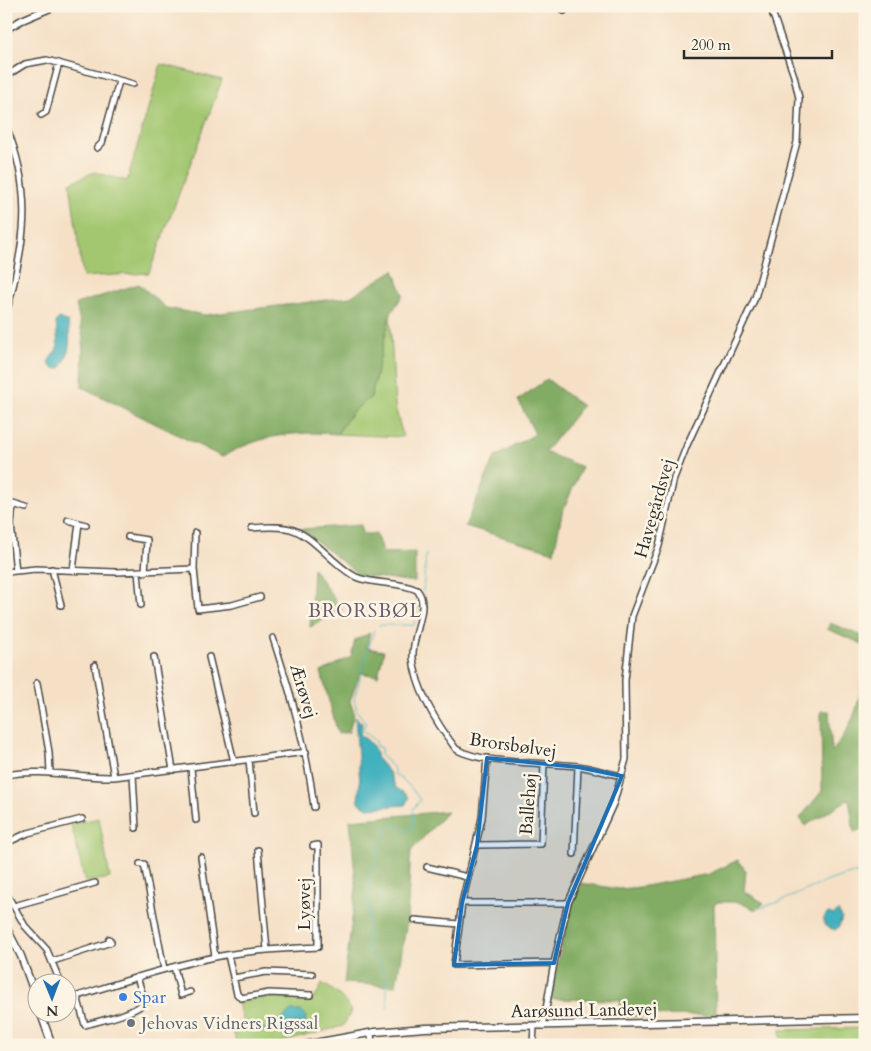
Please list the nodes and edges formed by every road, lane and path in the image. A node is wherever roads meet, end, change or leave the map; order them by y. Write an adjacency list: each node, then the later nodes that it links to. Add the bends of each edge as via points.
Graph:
1 (55, 6): 3 (street)
2 (770, 6): 46 (street, Havegårdsvej, via 799,98 797,142 755,298 674,478 660,546 632,616 626,680 627,742)
3 (6, 29)
4 (59, 63): 5 (street, via 32,61); 6 (street); 8 (street, via 46,112)
5 (6, 76)
6 (119, 81): 7 (street); 10 (street, via 102,143)
7 (132, 84)
8 (41, 115)
9 (6, 126): 11 (street, via 20,169 25,218 22,254)
10 (97, 148)
11 (8, 303): 12 (street)
12 (6, 314)
13 (26, 508): 23 (street, via 13,504 12,542)
14 (68, 520): 15 (street)
15 (79, 523): 16 (street); 22 (street)
16 (86, 525)
17 (252, 528): 36 (street, Brorsbølvej, via 278,526 292,529 305,535 345,571 358,578 417,590 423,604 413,656 430,708 456,749)
18 (195, 533): 21 (street)
19 (128, 537): 26 (street, via 147,540)
20 (52, 569): 22 (street); 23 (street); 29 (street)
21 (194, 569): 26 (street); 27 (street, via 198,609 232,605)
22 (73, 570): 25 (street)
23 (16, 571): 24 (street)
24 (6, 572)
25 (138, 572): 26 (street); 28 (street)
26 (145, 572)
27 (260, 597)
28 (141, 605)
29 (62, 606)
30 (273, 638): 35 (street, Ærøvej)
31 (209, 656): 38 (street)
32 (154, 657): 42 (street)
33 (95, 665): 47 (street)
34 (38, 683): 43 (street, via 50,752)
35 (306, 752): 37 (street); 48 (street, Ærøvej)
36 (487, 758): 39 (street, Brorsbølvej); 54 (street)
37 (249, 760): 38 (street); 49 (street)
38 (234, 762): 41 (street)
39 (544, 764): 40 (street, Brorsbølvej); 54 (street, Ballehøj, via 541,844)
40 (578, 767): 46 (street, Brorsbølvej); 57 (street)
41 (191, 768): 42 (street); 51 (street)
42 (173, 770): 45 (street)
43 (50, 772): 44 (street, via 26,771); 47 (street, via 93,778)
44 (6, 775)
45 (133, 775): 47 (street); 52 (street)
46 (622, 776): 65 (street, Havegårdsvej, via 614,802)
47 (114, 777)
48 (314, 806)
49 (254, 814)
50 (82, 819): 53 (street, via 28,833)
51 (196, 820)
52 (136, 828)
53 (6, 843)
54 (476, 845): 61 (street)
55 (314, 846): 72 (street, Lyøvej, via 318,845 318,947)
56 (258, 850): 72 (street)
57 (574, 854)
58 (201, 857): 74 (street)
59 (140, 864): 78 (street, via 144,864)
60 (426, 867): 61 (street)
61 (467, 877): 64 (street)
62 (95, 883): 66 (street)
63 (6, 893): 66 (street)
64 (462, 903): 65 (street); 68 (street)
65 (568, 903): 76 (street, Havegårdsvej)
66 (14, 906): 75 (street, via 25,926)
67 (415, 920): 68 (street)
68 (459, 924): 76 (street, via 454,965)
69 (6, 927): 70 (street)
70 (8, 935): 83 (street)
71 (109, 939): 75 (street, via 110,942)
72 (267, 950): 73 (street, Lyøvej)
73 (228, 955): 74 (street, Lyøvej); 82 (street)
74 (216, 957): 77 (street, Lyøvej)
75 (53, 961): 79 (street)
76 (554, 963): 91 (street, Havegårdsvej)
77 (174, 966): 78 (street, Lyøvej); 84 (street, via 181,995)
78 (164, 969): 81 (street, Lyøvej)
79 (58, 974)
80 (312, 974): 82 (street, via 266,972)
81 (138, 977): 85 (street, Lyøvej); 87 (street, via 145,1002 140,1008 85,1025)
82 (234, 978): 86 (street, via 241,998 269,993)
83 (28, 980)
84 (190, 992)
85 (78, 995)
86 (311, 995)
87 (78, 1002)
88 (865, 1018): 91 (street, Aarøsund Landevej)
89 (45, 1024): 93 (street)
90 (534, 1026): 91 (street, Aarøsund Landevej); 92 (street, Aarøsund Landevej, via 425,1028); 96 (street)
91 (543, 1026)
92 (370, 1033): 94 (street, Aarøsund Landevej); 95 (street)
93 (52, 1045)
94 (304, 1045)
95 (372, 1045)
96 (533, 1045)

